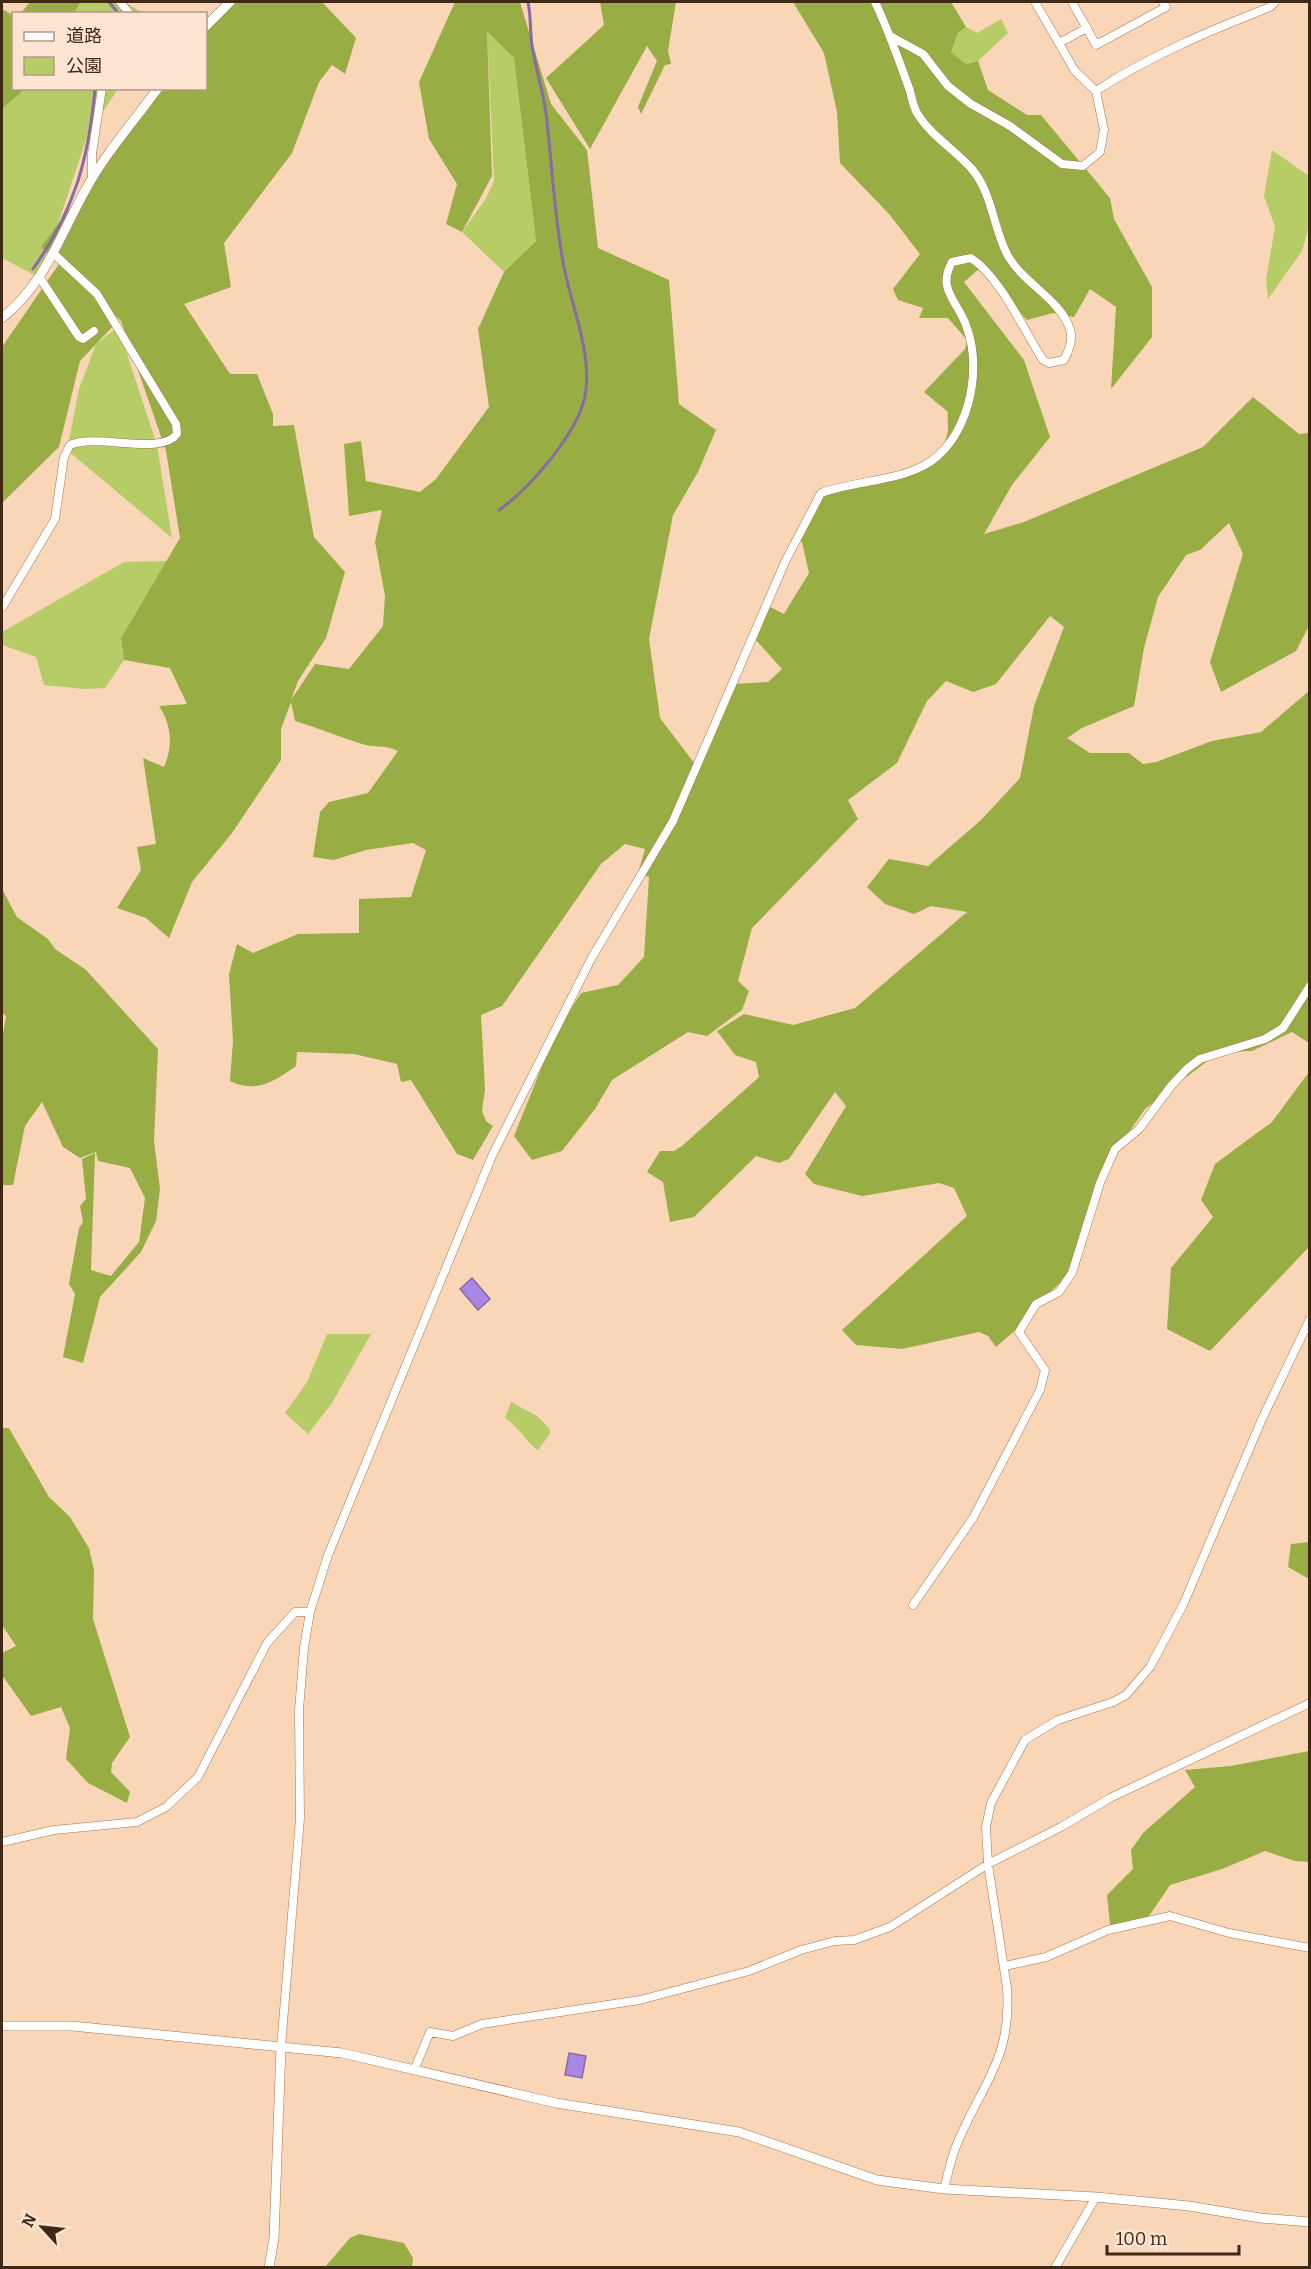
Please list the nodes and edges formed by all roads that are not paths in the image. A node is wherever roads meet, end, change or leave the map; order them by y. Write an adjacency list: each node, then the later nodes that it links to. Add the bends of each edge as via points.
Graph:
1 (230, 2): 7 (street)
2 (875, 2): 9 (street)
3 (1035, 2): 10 (street)
4 (1072, 2): 8 (street)
5 (1163, 2): 8 (street, via 1166,7 1096,45)
6 (1270, 3): 13 (street, via 1131,68)
7 (207, 25)
8 (1087, 28): 10 (street)
9 (892, 37): 13 (street, via 923,54 948,86 971,104 1071,166 1090,162 1100,152 1104,130); 23 (street, via 915,110 927,127 973,169 986,190 1007,255 1019,273 1065,320 1071,332 1070,351 1064,360 1043,360 981,265 971,258 952,262 946,273 946,286 967,327 974,354 970,388 958,431 924,466 821,493 799,533 673,821 591,959 492,1156 328,1555)
10 (1059, 42): 13 (street, via 1075,70)
11 (102, 90): 14 (street)
12 (157, 90): 14 (street)
13 (1096, 91)
14 (92, 180): 15 (street)
15 (54, 254): 16 (street); 19 (street, via 97,294 176,424 177,434 169,442 157,445 88,440 70,445 64,457 55,519)
16 (40, 278): 17 (street); 18 (street, via 80,337 83,339)
17 (2, 318)
18 (94, 331)
19 (2, 608)
20 (1310, 986): 22 (street, via 1283,1028 1265,1039 1200,1059 1187,1069 1139,1129 1116,1149 1100,1183 1072,1273 1059,1292 1036,1304 1019,1332 1046,1370 1040,1390 973,1518)
21 (1310, 1319): 26 (street, via 1262,1419 1183,1605 1150,1667 1126,1695 1058,1720 1025,1740 992,1803 986,1827)
22 (913, 1605)
23 (310, 1612): 25 (street, via 295,1612 267,1643 198,1777 166,1807 137,1822 54,1830); 30 (street, via 299,1710 300,1818)
24 (1310, 1703): 26 (street, via 1120,1793)
25 (2, 1842)
26 (988, 1864): 28 (street); 31 (street, via 890,1927 854,1940 801,1950 749,1971 640,2000 482,2024 453,2036 430,2032)
27 (1310, 1948): 28 (street, via 1228,1933 1170,1916 1108,1930 1046,1957)
28 (1005, 1966): 32 (street, via 1008,2007 1004,2048 957,2145)
29 (2, 2026): 30 (street, via 72,2026)
30 (281, 2047): 31 (street, via 342,2053); 35 (street, via 274,2238)
31 (415, 2068): 32 (street, via 556,2103 739,2132 877,2180)
32 (944, 2189): 33 (street)
33 (1096, 2197): 34 (street); 36 (street)
34 (1310, 2222)
35 (269, 2268)
36 (1055, 2268)

